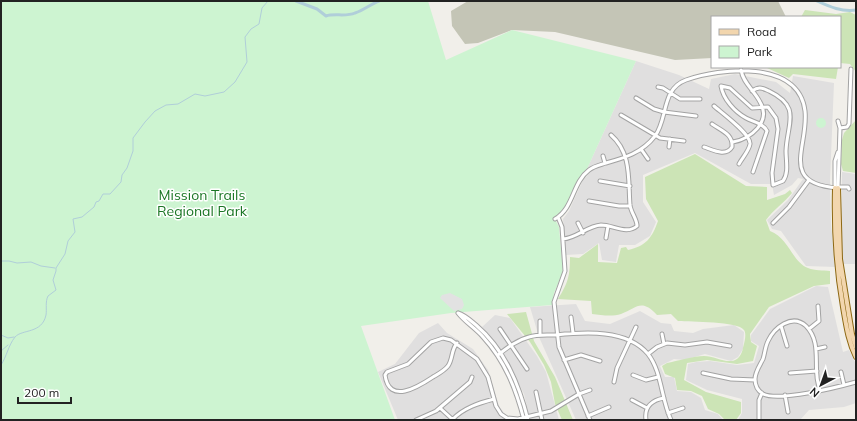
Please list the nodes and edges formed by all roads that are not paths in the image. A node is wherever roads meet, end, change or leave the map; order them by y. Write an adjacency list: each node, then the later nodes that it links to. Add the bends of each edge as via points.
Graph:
1 (851, 69): 16 (street, via 849,124)
2 (741, 70): 4 (street, via 744,81); 5 (street, via 686,80); 32 (street, via 768,73 780,78 794,88 801,98 805,120 800,157)
3 (658, 87): 5 (street)
4 (752, 91): 9 (street); 9 (street, via 762,88 778,95 786,103 791,114 786,149 786,174 783,181 773,185 777,121 768,107)
5 (670, 93): 7 (street, via 680,99); 10 (street)
6 (636, 98): 10 (street)
7 (700, 100)
8 (714, 106): 19 (street)
9 (762, 107): 15 (street); 15 (street, via 749,107 730,88 721,86 726,99 741,115)
10 (664, 112): 12 (street); 18 (street)
11 (621, 115): 18 (street)
12 (696, 116)
13 (838, 122): 16 (street)
14 (712, 124): 22 (street, via 730,135)
15 (760, 124): 19 (street); 31 (street, via 765,127 766,134)
16 (840, 128): 35 (street, via 836,161)
17 (611, 135): 27 (street, via 620,144)
18 (655, 135): 20 (street); 25 (street)
19 (748, 137): 22 (street); 30 (street, via 749,146)
20 (670, 139): 21 (street); 23 (street)
21 (684, 141)
22 (733, 142): 24 (street, via 732,148 723,153)
23 (669, 147)
24 (704, 147)
25 (642, 149): 27 (street); 28 (street)
26 (603, 156): 29 (street)
27 (626, 157): 29 (street); 34 (street)
28 (648, 159)
29 (605, 164): 44 (street, via 595,166 584,175 567,208 557,218 562,227)
30 (739, 164)
31 (753, 172)
32 (809, 180): 35 (street, via 822,187); 39 (street, via 789,207)
33 (600, 181): 34 (street)
34 (630, 186): 38 (street)
35 (837, 188): 36 (street); 45 (main road, via 834,219); 46 (main road)
36 (849, 189)
37 (588, 201): 38 (street)
38 (630, 206): 41 (street, via 637,224 636,228 626,230)
39 (773, 222)
40 (578, 223): 42 (street)
41 (608, 226): 42 (street, via 599,225); 43 (street)
42 (583, 233): 44 (street)
43 (606, 238)
44 (563, 239): 55 (street, via 565,271 554,302)
45 (837, 263): 46 (main road); 69 (main road, via 848,336)
46 (842, 276): 65 (main road)
47 (818, 306): 53 (street, via 819,321)
48 (571, 317): 54 (street)
49 (540, 321): 57 (street)
50 (781, 326): 53 (street, via 786,322 795,321); 63 (street); 80 (street, via 767,343)
51 (636, 327): 58 (street)
52 (500, 329): 61 (street)
53 (809, 330): 66 (street)
54 (573, 333): 55 (street); 58 (street)
55 (557, 334): 57 (street); 70 (street)
56 (662, 334): 60 (street)
57 (540, 335): 61 (street, via 525,338)
58 (630, 340): 68 (street); 81 (street, via 617,368)
59 (457, 343): 59 (street, via 447,367 414,388 402,392 393,390 387,384 387,372 402,367 414,359 431,342 443,338); 91 (street, via 484,367)
60 (664, 344): 62 (street, via 707,342); 68 (street)
61 (512, 345): 67 (street); 72 (street)
62 (730, 346)
63 (787, 346)
64 (825, 347): 66 (street)
65 (856, 347)
66 (816, 349): 73 (street)
67 (499, 354): 67 (street, via 479,328 458,313 482,336); 101 (street, via 519,389)
68 (648, 354): 79 (street)
69 (856, 357)
70 (564, 360): 71 (street, via 581,355); 88 (street)
71 (600, 361)
72 (527, 369)
73 (816, 371): 76 (street); 85 (street)
74 (841, 372): 83 (street)
75 (703, 373): 80 (street, via 731,379)
76 (790, 373)
77 (633, 375): 79 (street, via 646,380)
78 (472, 377): 94 (street, via 470,382)
79 (658, 377): 90 (street)
80 (755, 380): 87 (street)
81 (614, 382)
82 (856, 382): 83 (street)
83 (844, 385): 85 (street)
84 (590, 390): 88 (street)
85 (820, 391): 89 (street)
86 (536, 392): 99 (street)
87 (762, 393): 89 (street, via 768,396); 108 (street, via 759,400)
88 (579, 394): 99 (street, via 551,411); 100 (street)
89 (785, 395): 97 (street)
90 (664, 398): 95 (street, via 657,399); 98 (street)
91 (494, 399): 101 (street, via 498,410 507,418); 103 (street, via 461,412)
92 (632, 400): 95 (street)
93 (609, 407): 100 (street)
94 (440, 408): 102 (street); 103 (street)
95 (647, 408): 106 (street)
96 (683, 408): 98 (street)
97 (788, 412)
98 (668, 413): 107 (street)
99 (540, 414): 101 (street); 104 (street)
100 (588, 416): 105 (street)
101 (526, 419)
102 (416, 420)
103 (452, 420)
104 (542, 420)
105 (590, 420)
106 (646, 420)
107 (671, 420)
108 (759, 420)

